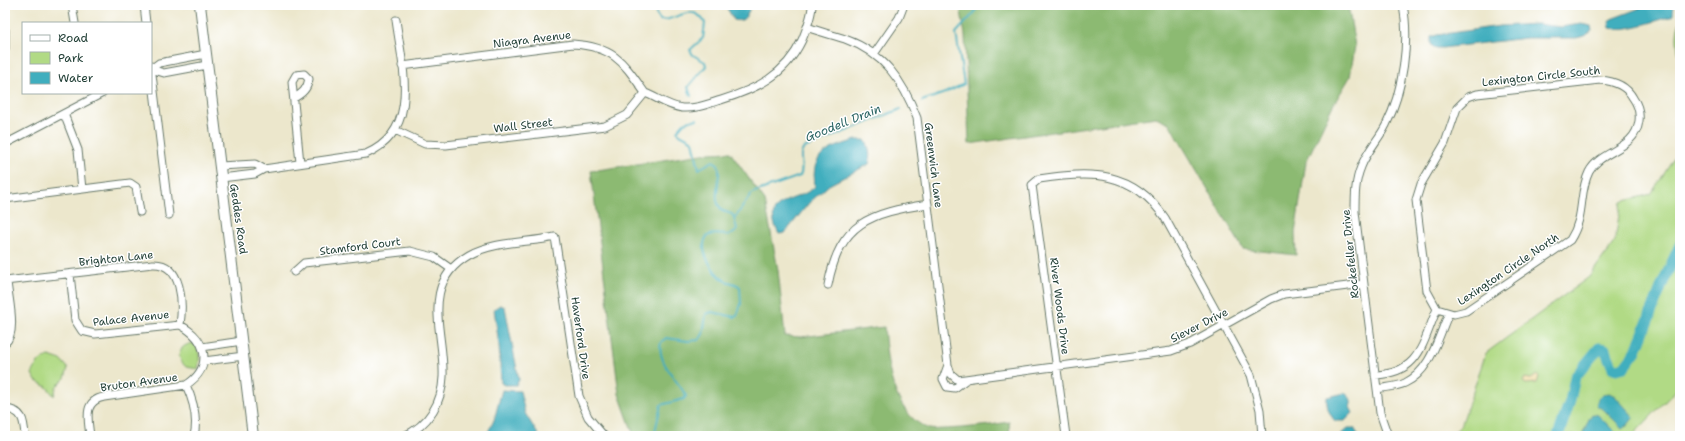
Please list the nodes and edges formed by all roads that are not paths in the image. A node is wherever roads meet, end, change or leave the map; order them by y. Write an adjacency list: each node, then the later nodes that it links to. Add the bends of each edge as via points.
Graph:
1 (72, 5): 8 (street)
2 (144, 5): 9 (street)
3 (200, 5): 13 (main road, Geddes Road)
4 (812, 5): 10 (street)
5 (904, 5): 14 (street, via 899,18)
6 (1403, 5): 41 (street, Rockefeller Drive, via 1406,39 1402,72 1386,126 1361,168 1356,188 1355,212)
7 (396, 20): 16 (street)
8 (74, 22)
9 (146, 22)
10 (807, 27): 14 (street, Greenwich Lane, via 846,39); 20 (street, via 790,60 769,80 749,91 689,108 662,102)
11 (5, 30): 12 (street)
12 (5, 49)
13 (206, 54): 15 (main road, Geddes Road); 17 (street)
14 (874, 54): 34 (street, Greenwich Lane, via 895,73 917,118)
15 (207, 65): 18 (street, via 164,73); 29 (main road, Geddes Road)
16 (402, 66): 20 (street, Niagra Avenue, via 573,44 584,45 614,54); 26 (street, via 405,103)
17 (152, 68)
18 (152, 68)
19 (152, 76): 36 (street)
20 (645, 93): 26 (street, Wall Street, via 627,115 605,126 446,145 425,144)
21 (1630, 93): 43 (street, Lexington Circle South, via 1619,84 1600,80 1478,94 1468,97 1461,103 1445,143 1421,184 1416,200 1427,291); 44 (street, Lexington Circle North, via 1638,108 1637,130 1627,144 1605,156 1590,170 1585,183 1579,223 1570,240 1470,309 1460,314)
22 (98, 94): 23 (street)
23 (88, 96): 25 (street)
24 (294, 98): 28 (street)
25 (64, 114): 27 (street); 32 (street, via 78,150)
26 (395, 130): 28 (street, via 377,148 366,154)
27 (5, 144)
28 (300, 163): 30 (street)
29 (220, 166): 30 (street, via 255,164); 31 (main road, Geddes Road)
30 (264, 169): 31 (street, via 255,174)
31 (221, 178): 49 (main road, Geddes Road)
32 (82, 189): 33 (street); 35 (street, via 133,184 137,190)
33 (5, 199)
34 (928, 204): 42 (street, via 886,212 862,224 851,233 840,249 832,264); 54 (street, Greenwich Lane)
35 (140, 212)
36 (170, 215)
37 (451, 269): 38 (street, Stamford Court, via 434,257 410,251 304,263); 65 (street, via 441,288 437,306 444,370 442,391 431,414); 71 (street, Haverford Drive, via 468,256 483,249 555,237 579,396 588,417)
38 (294, 272)
39 (70, 274): 40 (street, Brighton Lane); 45 (street, Palace Avenue, via 76,323 79,329 85,332 95,334); 45 (street, Brighton Lane, via 153,264 167,267 178,283 182,313)
40 (6, 281): 50 (street, via 12,329 10,338)
41 (1364, 284): 46 (street, Siever Drive, via 1284,294); 57 (street, Rockefeller Drive)
42 (828, 285)
43 (1437, 309): 44 (street, Lexington Circle North); 47 (street)
44 (1449, 313): 48 (street, Lexington Circle North)
45 (180, 325): 51 (street, Palace Avenue, via 193,333)
46 (1224, 325): 55 (street, Siever Drive, via 1190,344 1171,351); 55 (street, River Woods Drive, via 1165,218 1142,192 1123,180 1101,175 1085,174 1036,180 1032,188); 73 (street, via 1253,382 1260,410)
47 (1429, 327): 48 (street); 56 (street, via 1417,354)
48 (1441, 331): 59 (street, Lexington Circle North, via 1428,362)
49 (242, 342): 51 (street); 52 (main road, Geddes Road)
50 (5, 343)
51 (203, 350): 53 (street, Bruton Avenue)
52 (244, 356): 53 (street); 69 (main road, Geddes Road)
53 (204, 361): 61 (street, Bruton Avenue, via 195,379)
54 (948, 365): 58 (street, Greenwich Lane, via 951,374); 62 (street, Greenwich Lane, via 943,379)
55 (1057, 367): 60 (street, Siever Drive); 72 (street, River Woods Drive)
56 (1405, 368): 57 (street, via 1395,373); 59 (street)
57 (1375, 376): 63 (street, Rockefeller Drive)
58 (956, 378): 60 (street, Siever Drive)
59 (1412, 378): 63 (street, Lexington Circle North, via 1401,384)
60 (967, 379): 62 (street, Siever Drive, via 955,388)
61 (186, 385): 67 (street, Bruton Avenue, via 94,400 87,410); 68 (street, via 192,398 196,427)
62 (947, 387)
63 (1377, 389): 74 (street, Rockefeller Drive, via 1380,413)
64 (5, 409): 66 (street, via 15,410 22,416)
65 (413, 434): 70 (street)
66 (25, 436)
67 (90, 436)
68 (194, 436)
69 (253, 436)
70 (404, 436)
71 (604, 436)
72 (1066, 436)
73 (1262, 436)
74 (1388, 436)

